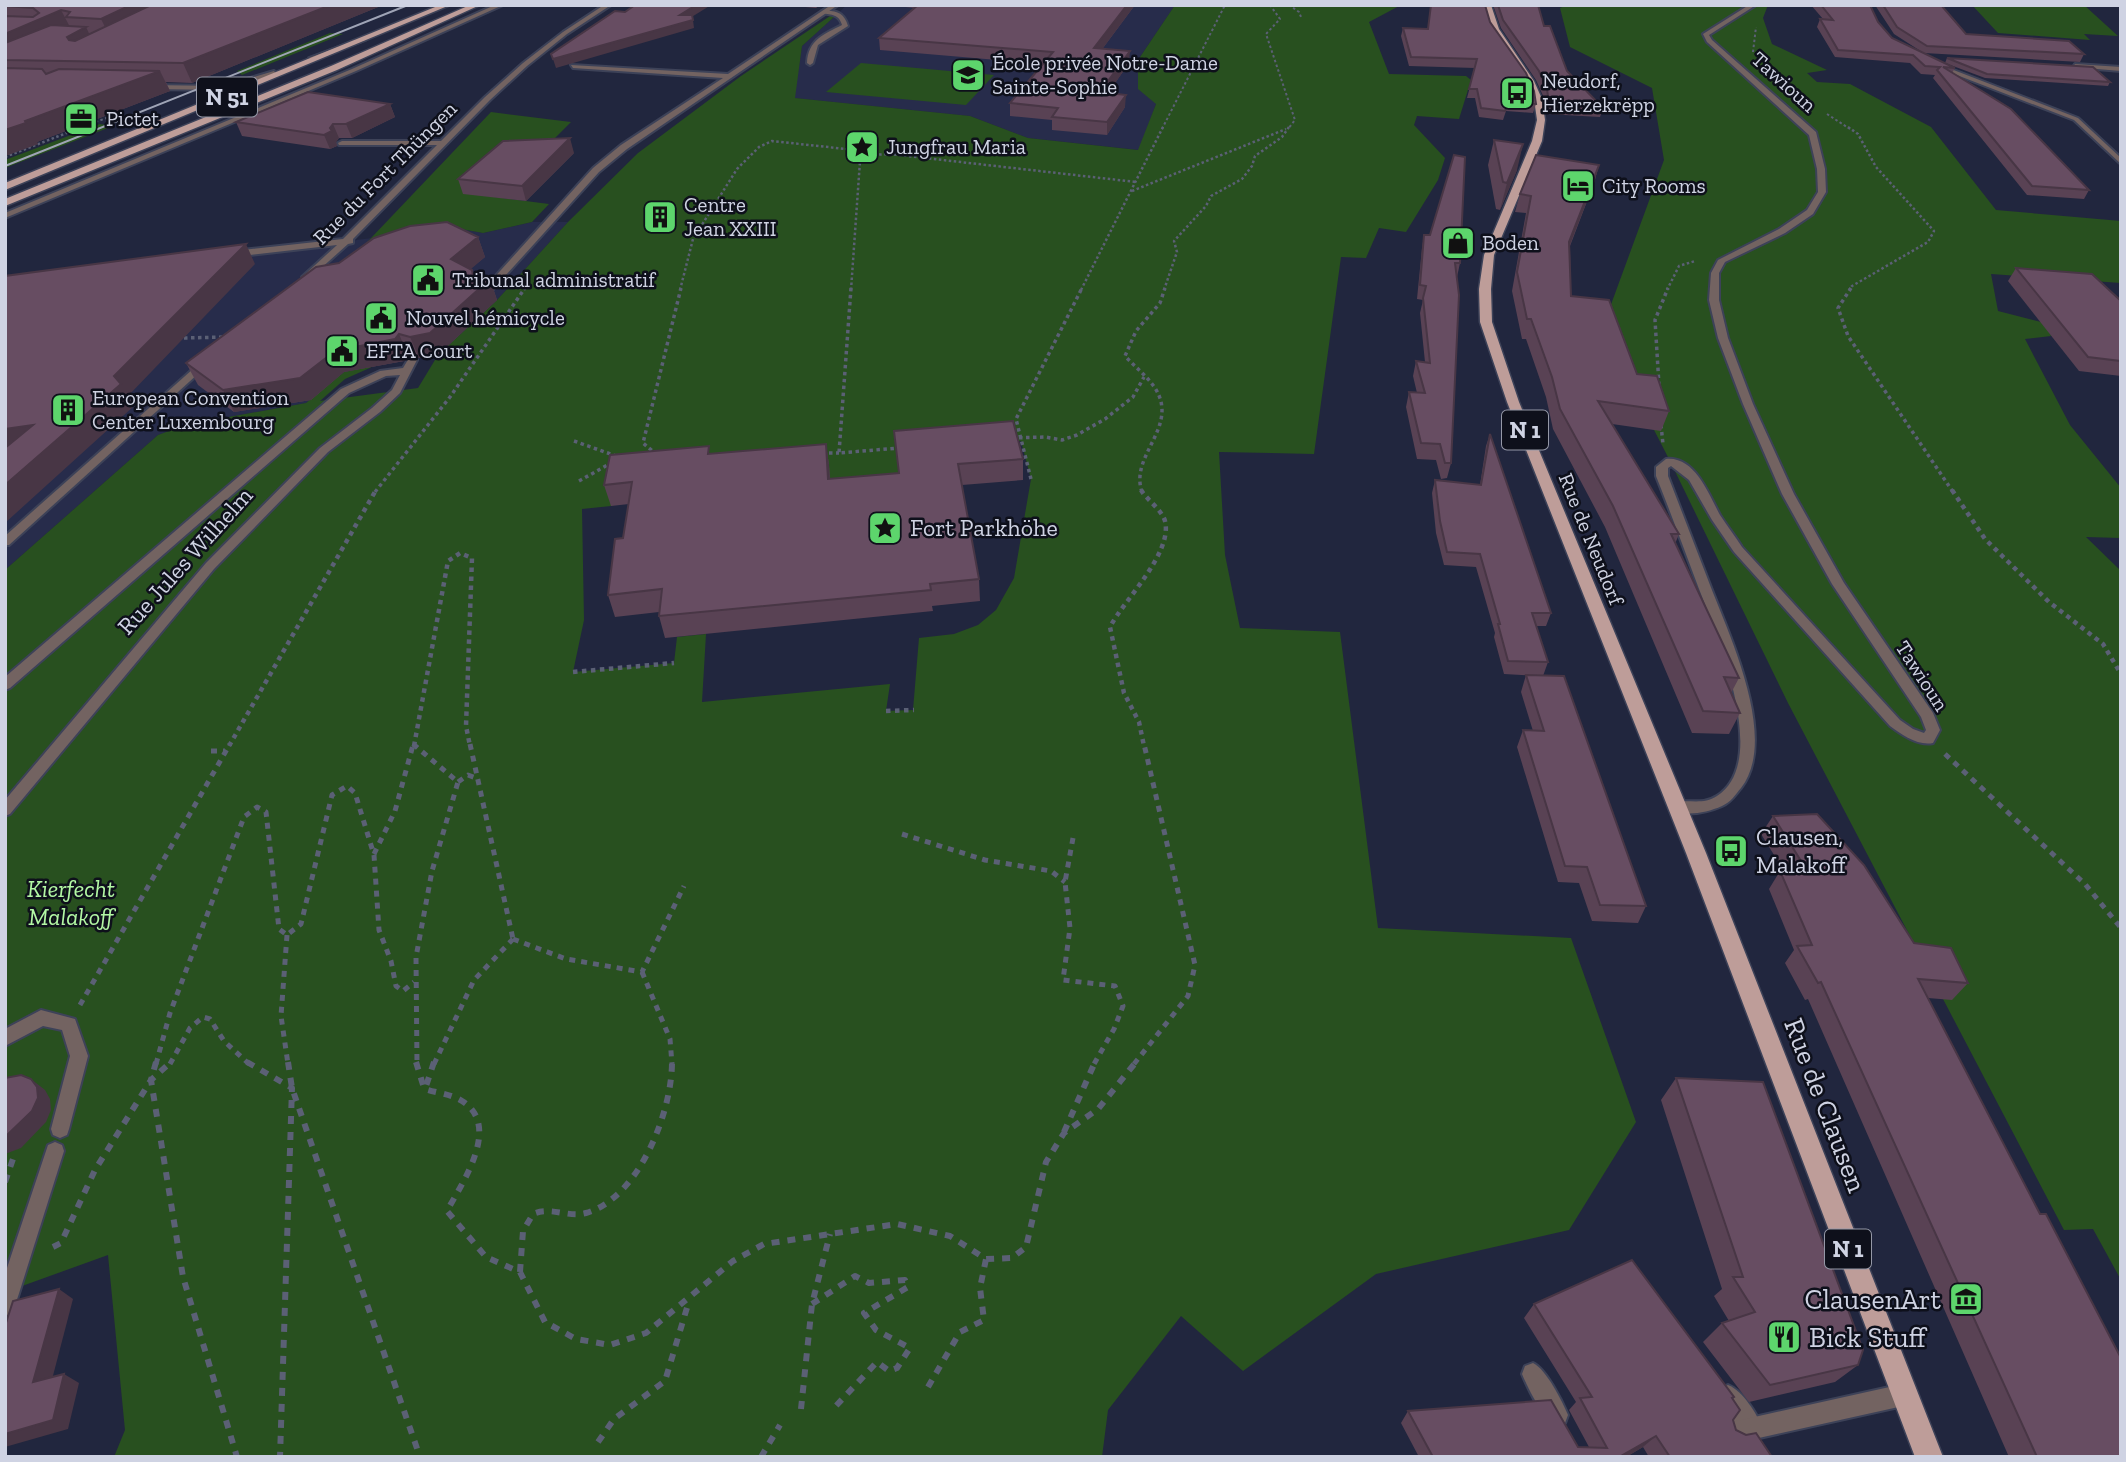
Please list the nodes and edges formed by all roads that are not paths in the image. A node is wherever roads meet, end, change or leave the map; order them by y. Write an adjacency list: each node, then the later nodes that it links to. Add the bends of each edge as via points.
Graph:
1 (447, 5): 9 (main road, N 51)
2 (477, 5): 14 (main road, N 51)
3 (500, 5): 16 (street)
4 (608, 5): 20 (street, Rue du Fort Thüngen, via 520,66)
5 (835, 5): 8 (street)
6 (1486, 5): 32 (main road, Rue de Neudorf / N 1, via 1495,29 1530,81 1541,120 1537,141 1489,255 1486,322)
7 (1751, 6): 32 (street, Tawioun, via 1706,34 1812,134 1822,192 1810,212 1722,260 1714,272 1714,300 1723,338 1788,494 1838,584 1933,730 1928,739 1895,723 1738,549 1695,477 1670,461 1662,467 1662,476 1735,667 1745,708 1748,750 1739,780 1724,799 1703,808)
8 (824, 12): 11 (street, via 838,14 845,26 814,41); 17 (street)
9 (367, 39): 18 (street, via 242,85); 22 (main road, N 51)
10 (1944, 58): 21 (street, via 1929,60 2076,119)
11 (810, 63)
12 (573, 66): 17 (street)
13 (2066, 66): 15 (street)
14 (334, 68): 16 (street); 23 (main road, N 51)
15 (2121, 69)
16 (354, 70): 24 (street)
17 (729, 76): 28 (street, via 596,170)
18 (138, 87)
19 (342, 143): 20 (street)
20 (443, 143): 25 (street, Rue du Fort Thüngen)
21 (2121, 162)
22 (5, 187)
23 (5, 203)
24 (5, 216)
25 (350, 241): 26 (street); 27 (street, Rue du Fort Thüngen)
26 (221, 256)
27 (300, 282)
28 (485, 293)
29 (210, 358): 30 (street)
30 (5, 542)
31 (5, 685): 33 (street, Rue Jules Wilhelm, via 345,391 409,365 396,391 324,450 210,566)
32 (1676, 807): 34 (main road, Rue de Neudorf / N 1)
33 (5, 810)
34 (1696, 853): 41 (main road, Rue de Clausen / N 1)
35 (5, 1038): 36 (street, via 41,1018 69,1024 79,1056)
36 (60, 1129)
37 (55, 1151): 38 (street)
38 (5, 1306)
39 (1533, 1374): 42 (street)
40 (1718, 1384): 41 (street, via 1742,1431)
41 (1903, 1395): 43 (main road, Rue de Clausen / N 1)
42 (1568, 1433)
43 (1929, 1457)

